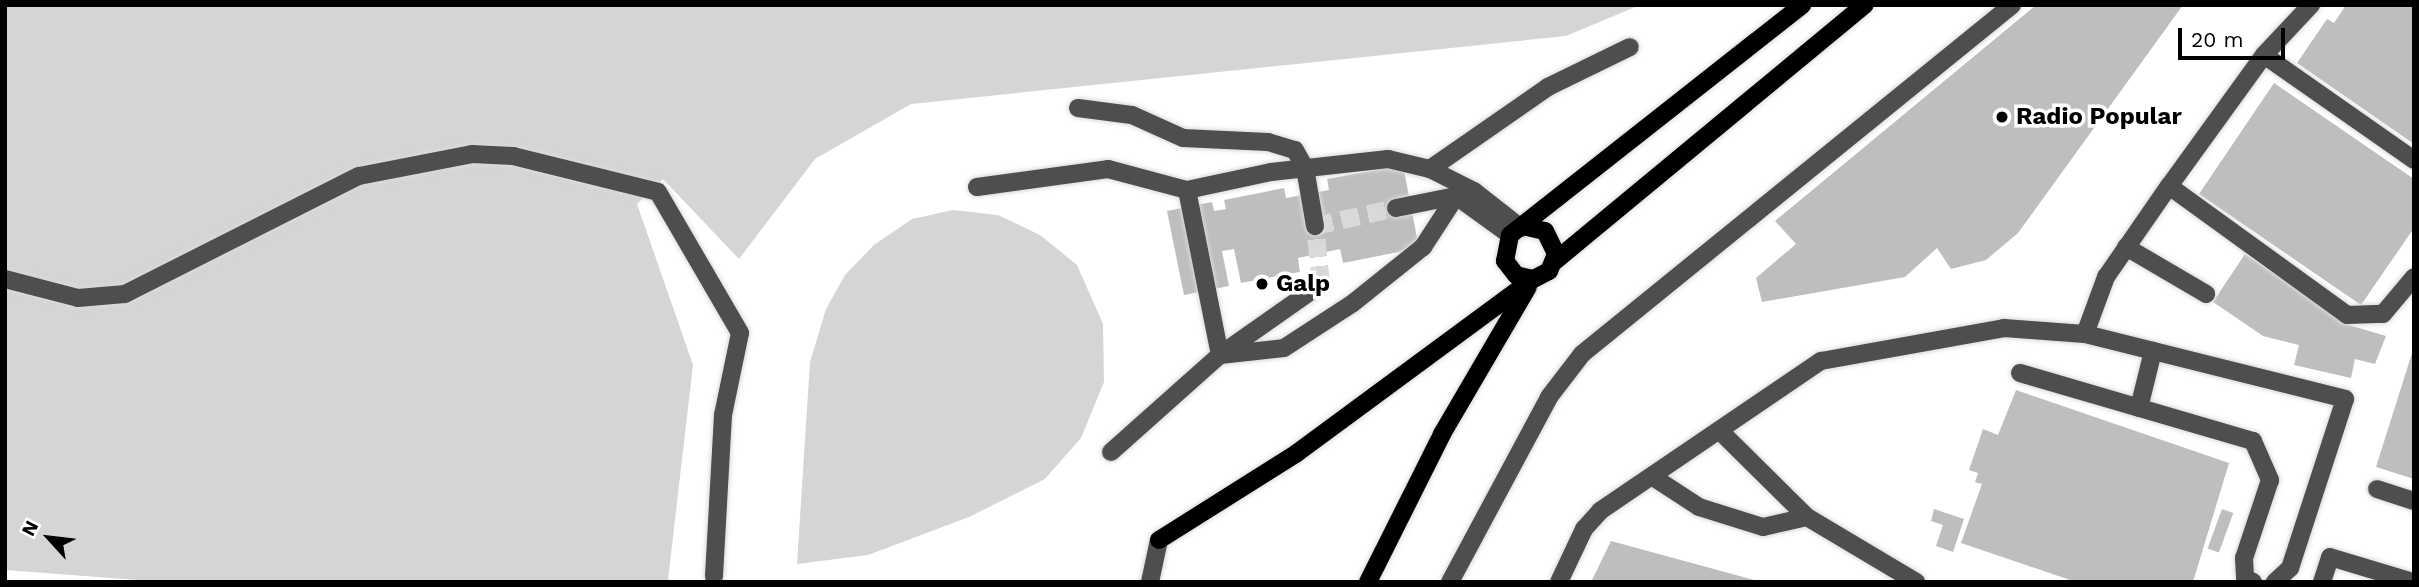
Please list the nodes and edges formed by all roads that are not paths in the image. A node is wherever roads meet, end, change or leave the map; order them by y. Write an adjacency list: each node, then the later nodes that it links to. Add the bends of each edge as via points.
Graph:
1 (1802, 5): 17 (main road)
2 (1865, 5): 19 (main road)
3 (2012, 5): 40 (street, via 1582,354 1549,397)
4 (2311, 5): 6 (street)
5 (1630, 47): 10 (street, via 1548,87)
6 (2264, 55): 8 (street); 11 (street)
7 (1077, 108): 9 (street, via 1132,115 1183,138 1268,142 1295,150)
8 (2414, 160)
9 (1305, 168): 10 (street, via 1388,159); 13 (street); 16 (street)
10 (1430, 169): 17 (street, via 1474,191)
11 (2169, 186): 18 (street); 20 (street, via 2347,314 2383,314)
12 (977, 187): 13 (street, via 1108,169)
13 (1187, 190): 27 (street)
14 (1456, 197): 15 (street); 17 (street); 27 (street, via 1423,247 1353,303 1284,348)
15 (1396, 208)
16 (1315, 226)
17 (1520, 230): 19 (main road, via 1551,237); 22 (main road, via 1504,261 1516,275)
18 (2126, 247): 24 (street); 25 (street, via 2106,277)
19 (1555, 261): 22 (main road)
20 (2414, 277)
21 (5, 279): 37 (street, via 78,298 125,294 359,176 472,155 513,156 658,192 740,333 723,415)
22 (1533, 279): 36 (main road, via 1297,453); 39 (main road, via 1442,434)
23 (1321, 284): 27 (street)
24 (2206, 294)
25 (2085, 334): 26 (street); 30 (street, via 2004,328 1821,361)
26 (2153, 351): 29 (street); 44 (street, via 2345,399 2290,568)
27 (1220, 355): 31 (street)
28 (2020, 373): 29 (street)
29 (2139, 408): 43 (street, via 2253,441 2270,480 2244,558 2245,579)
30 (1722, 433): 32 (street); 35 (street)
31 (1111, 452)
32 (1653, 477): 35 (street, via 1699,508 1763,527); 41 (street, via 1600,511 1584,529)
33 (2377, 489): 34 (street)
34 (2414, 501)
35 (1807, 517): 42 (street)
36 (1159, 540): 38 (street)
37 (713, 577)
38 (1150, 582)
39 (1367, 582)
40 (1450, 582)
41 (1559, 582)
42 (1916, 582)
43 (2253, 582)
44 (2274, 582)
45 (2322, 582): 46 (street, via 2330,557)
46 (2413, 582)

